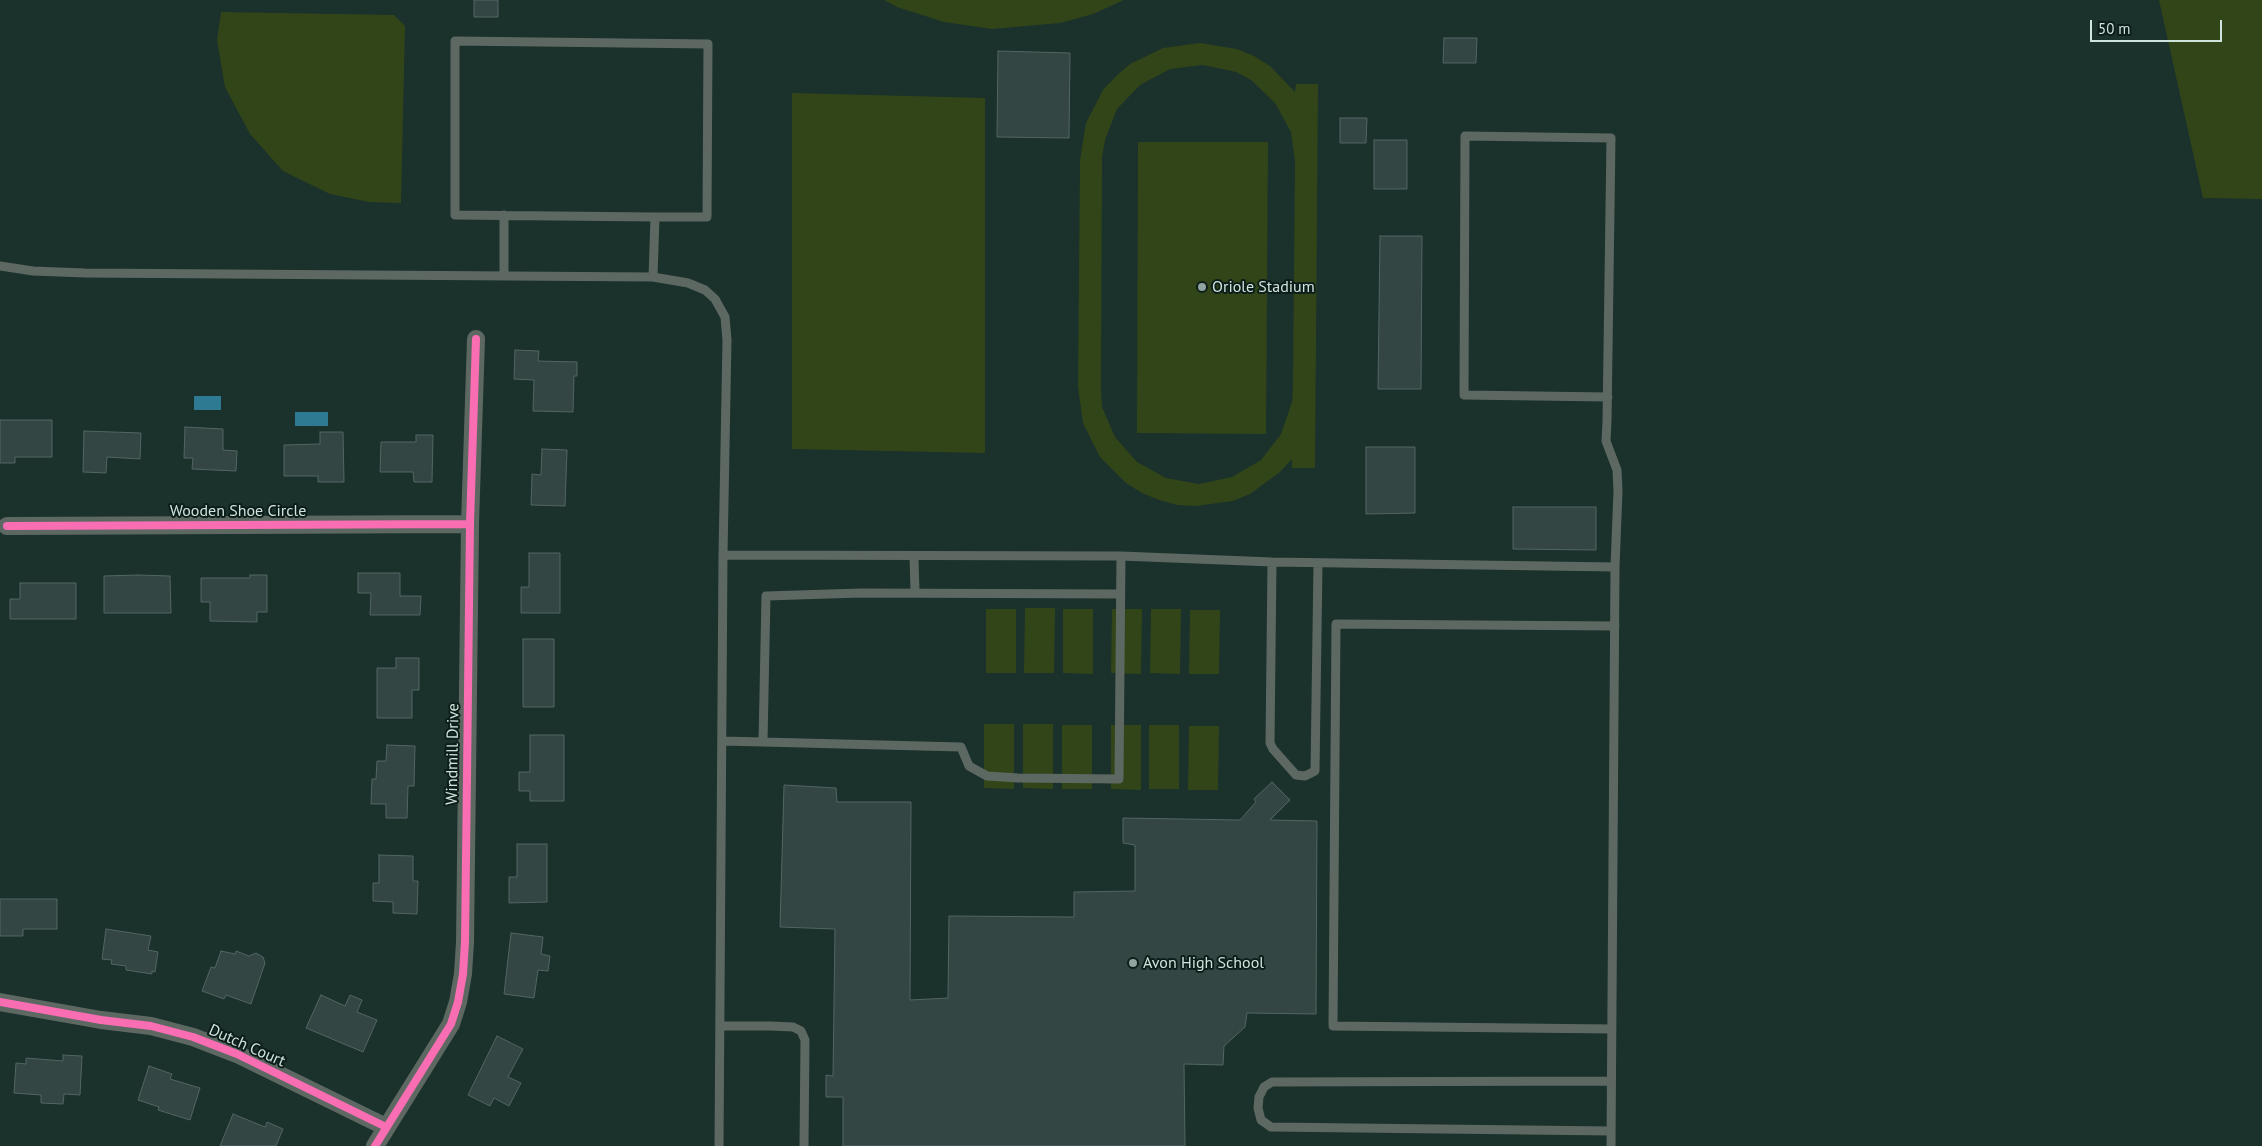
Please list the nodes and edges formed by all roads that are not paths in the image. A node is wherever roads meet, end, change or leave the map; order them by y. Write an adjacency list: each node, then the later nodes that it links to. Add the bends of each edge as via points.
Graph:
1 (504, 215): 2 (lane); 2 (lane, via 455,215 455,41 708,44 707,217); 4 (lane)
2 (655, 217): 5 (lane)
3 (0, 266): 4 (lane, via 85,273)
4 (504, 276): 5 (lane)
5 (653, 277): 10 (lane, via 705,290 715,299 725,317)
6 (476, 339): 8 (street, Windmill Drive)
7 (1608, 397): 7 (lane, via 1611,138 1465,136 1464,395); 15 (lane, via 1606,441 1617,470 1618,491)
8 (470, 524): 9 (street, Wooden Shoe Circle); 25 (street, Windmill Drive, via 463,974 451,1024)
9 (7, 526)
10 (723, 555): 12 (lane); 19 (lane)
11 (1121, 556): 12 (lane); 13 (lane); 17 (lane)
12 (914, 557): 16 (lane)
13 (1272, 562): 14 (lane); 14 (lane, via 1270,743 1296,775 1305,776 1315,770)
14 (1318, 563): 15 (lane)
15 (1615, 567): 18 (lane)
16 (914, 593): 17 (lane); 20 (lane, via 766,596)
17 (1120, 594): 20 (lane, via 1119,779 987,776 969,766 960,747)
18 (1615, 626): 23 (lane); 23 (lane, via 1336,624 1333,1016 1333,1026)
19 (722, 741): 20 (lane); 22 (lane)
20 (763, 742)
21 (0, 1002): 25 (street, Dutch Court, via 151,1026 193,1037 237,1054)
22 (720, 1026): 28 (lane); 29 (lane, via 793,1028 801,1031 805,1040)
23 (1612, 1029): 24 (lane)
24 (1611, 1081): 26 (lane); 26 (lane, via 1272,1082 1258,1097 1261,1120 1271,1127)
25 (386, 1127): 27 (street, Windmill Drive)
26 (1611, 1131): 30 (lane)
27 (375, 1146)
28 (719, 1146)
29 (804, 1146)
30 (1611, 1146)

